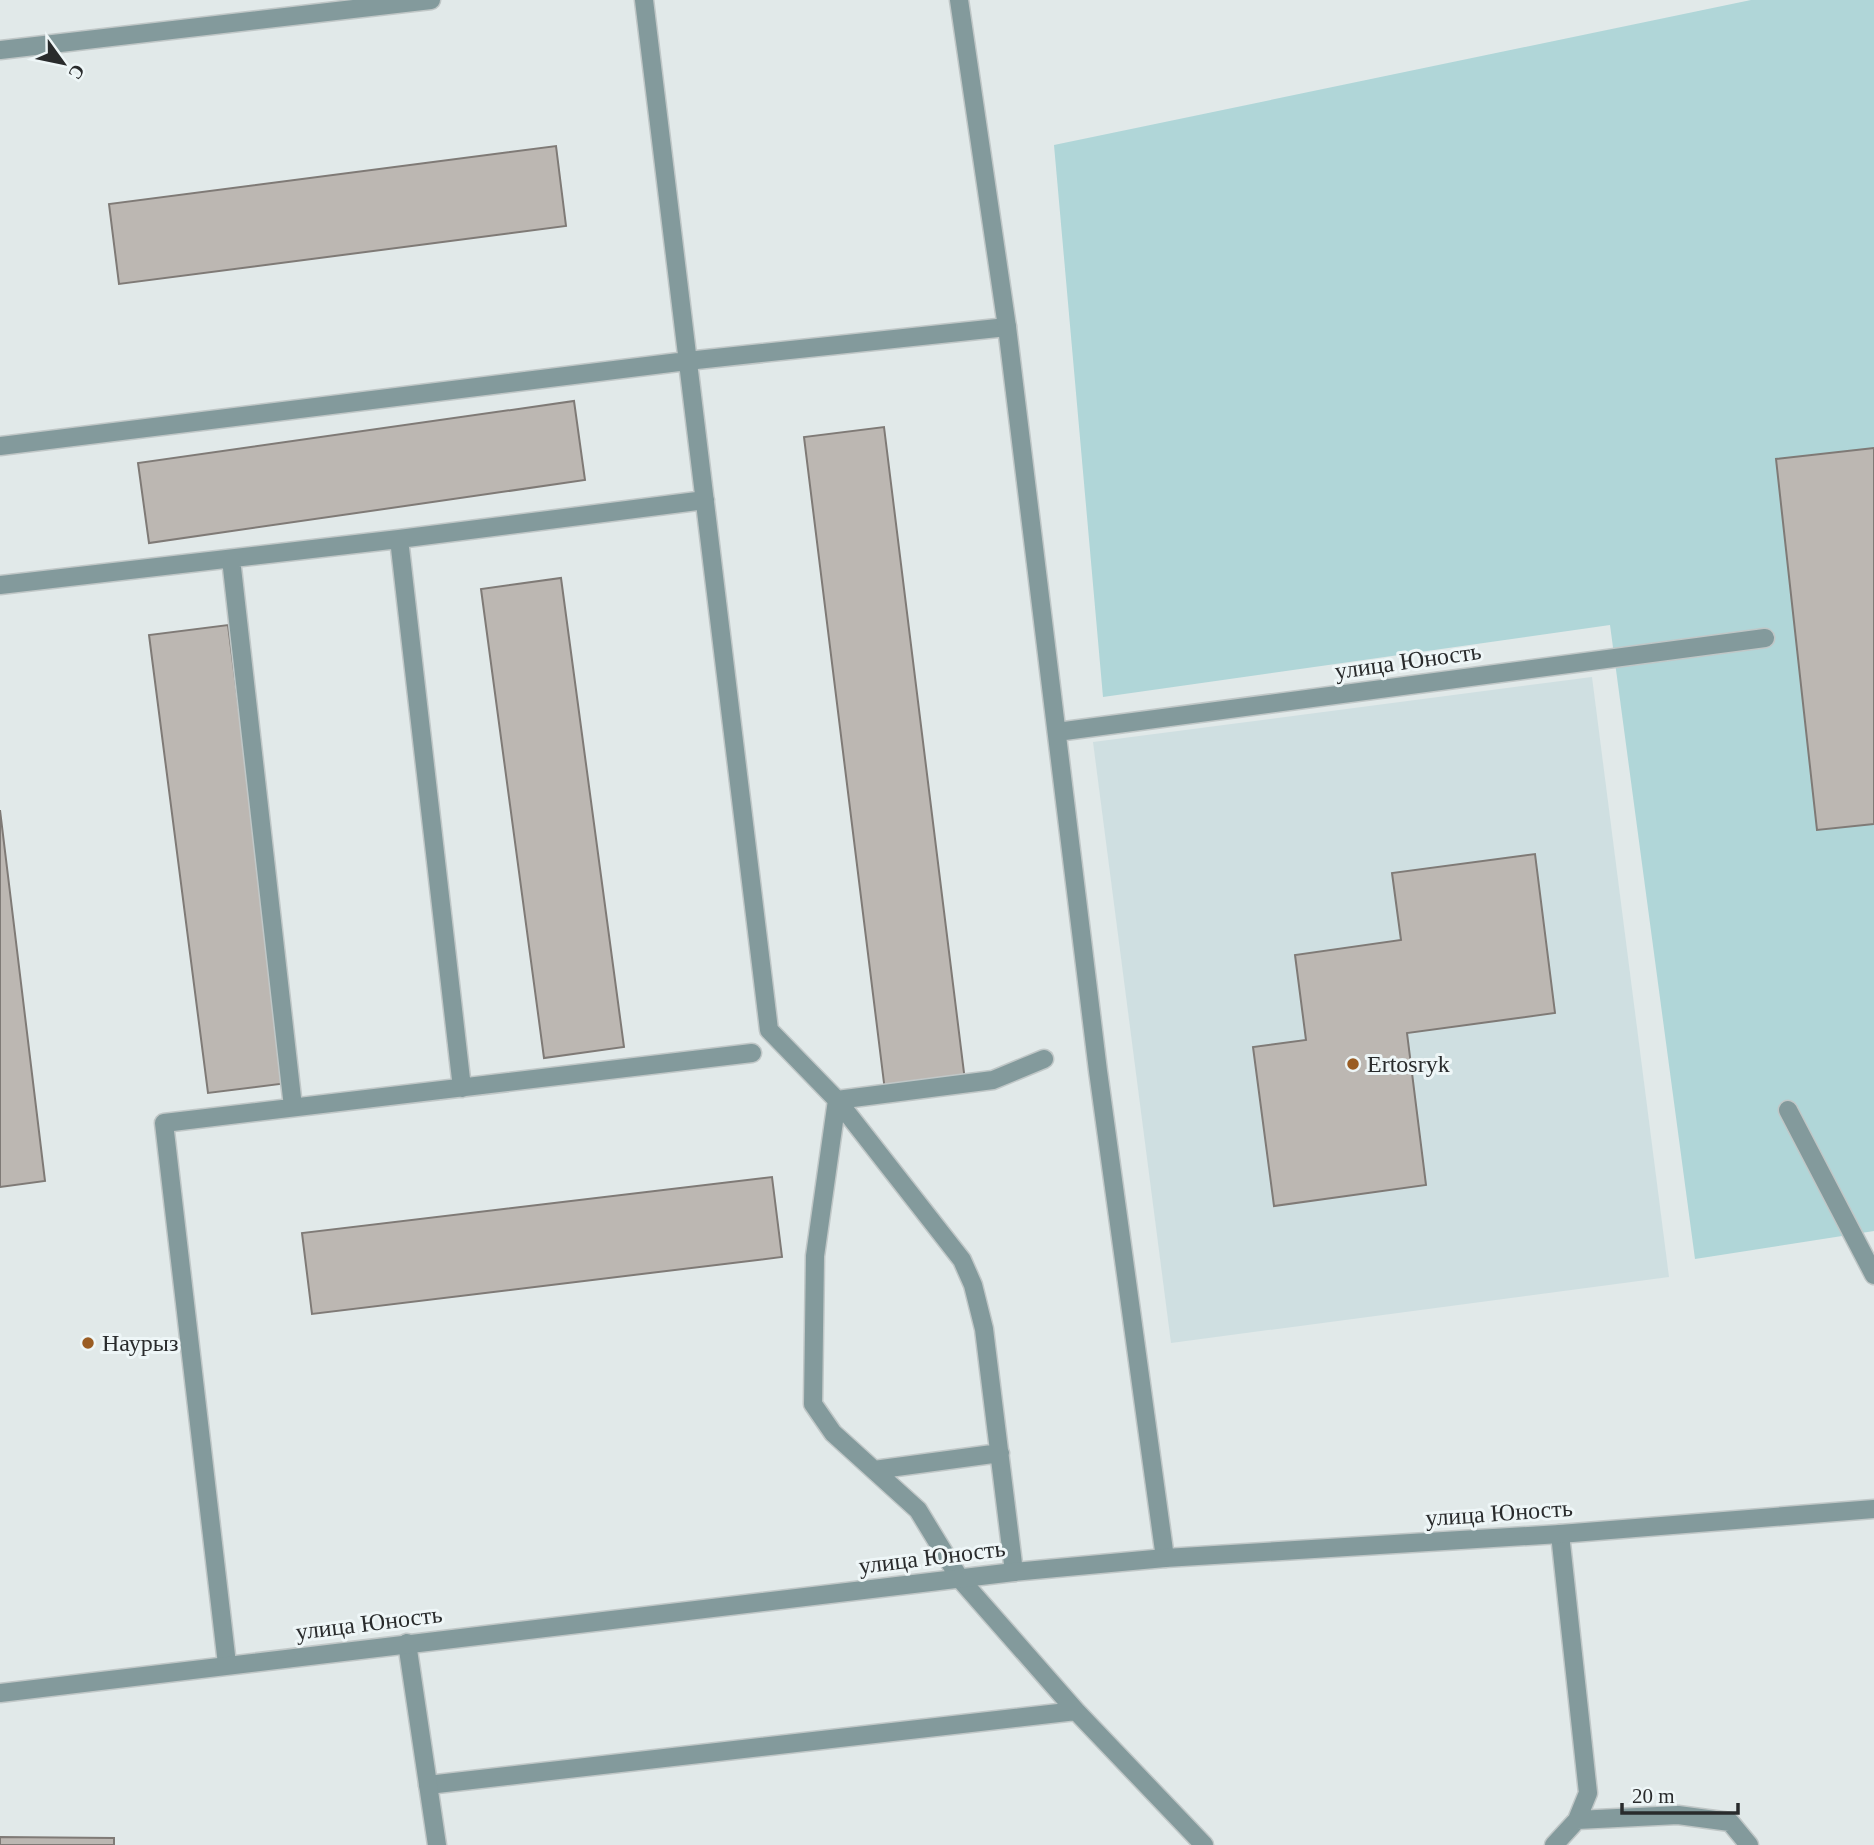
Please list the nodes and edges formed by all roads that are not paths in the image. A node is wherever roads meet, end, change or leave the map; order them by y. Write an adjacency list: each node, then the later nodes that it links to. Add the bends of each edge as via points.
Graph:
1 (431, 0): 4 (street)
2 (644, 0): 6 (street)
3 (959, 0): 5 (street)
4 (0, 50)
5 (1007, 327): 6 (street); 13 (street)
6 (687, 361): 7 (street); 8 (street)
7 (0, 446)
8 (705, 500): 9 (street); 17 (street, via 769,1030)
9 (399, 539): 10 (street); 16 (street)
10 (231, 559): 11 (street); 18 (street)
11 (0, 585)
12 (1765, 638): 13 (street, улица Юность)
13 (1057, 732): 25 (street)
14 (752, 1053): 16 (street)
15 (1044, 1059): 17 (street, via 993,1080)
16 (462, 1087): 18 (street)
17 (837, 1100): 21 (street, via 961,1260 973,1285 984,1329); 22 (street, via 815,1256 813,1404 833,1433)
18 (293, 1107): 29 (street, via 164,1124)
19 (1788, 1110): 20 (street)
20 (1874, 1275)
21 (1000, 1453): 22 (street); 26 (street)
22 (874, 1470): 27 (street, via 918,1510)
23 (1874, 1509): 24 (street, улица Юность)
24 (1560, 1534): 25 (street, улица Юность); 33 (street, via 1588,1793)
25 (1165, 1558): 26 (street, улица Юность)
26 (1014, 1572): 27 (street, улица Юность)
27 (960, 1579): 28 (street, улица Юность); 31 (street)
28 (407, 1643): 29 (street, улица Юность); 32 (street)
29 (227, 1664): 30 (street, улица Юность)
30 (0, 1693)
31 (1076, 1711): 32 (street); 35 (street)
32 (428, 1785): 34 (street)
33 (1577, 1820): 36 (street); 37 (street, via 1678,1815 1730,1822)
34 (437, 1845)
35 (1204, 1845)
36 (1554, 1845)
37 (1749, 1845)

